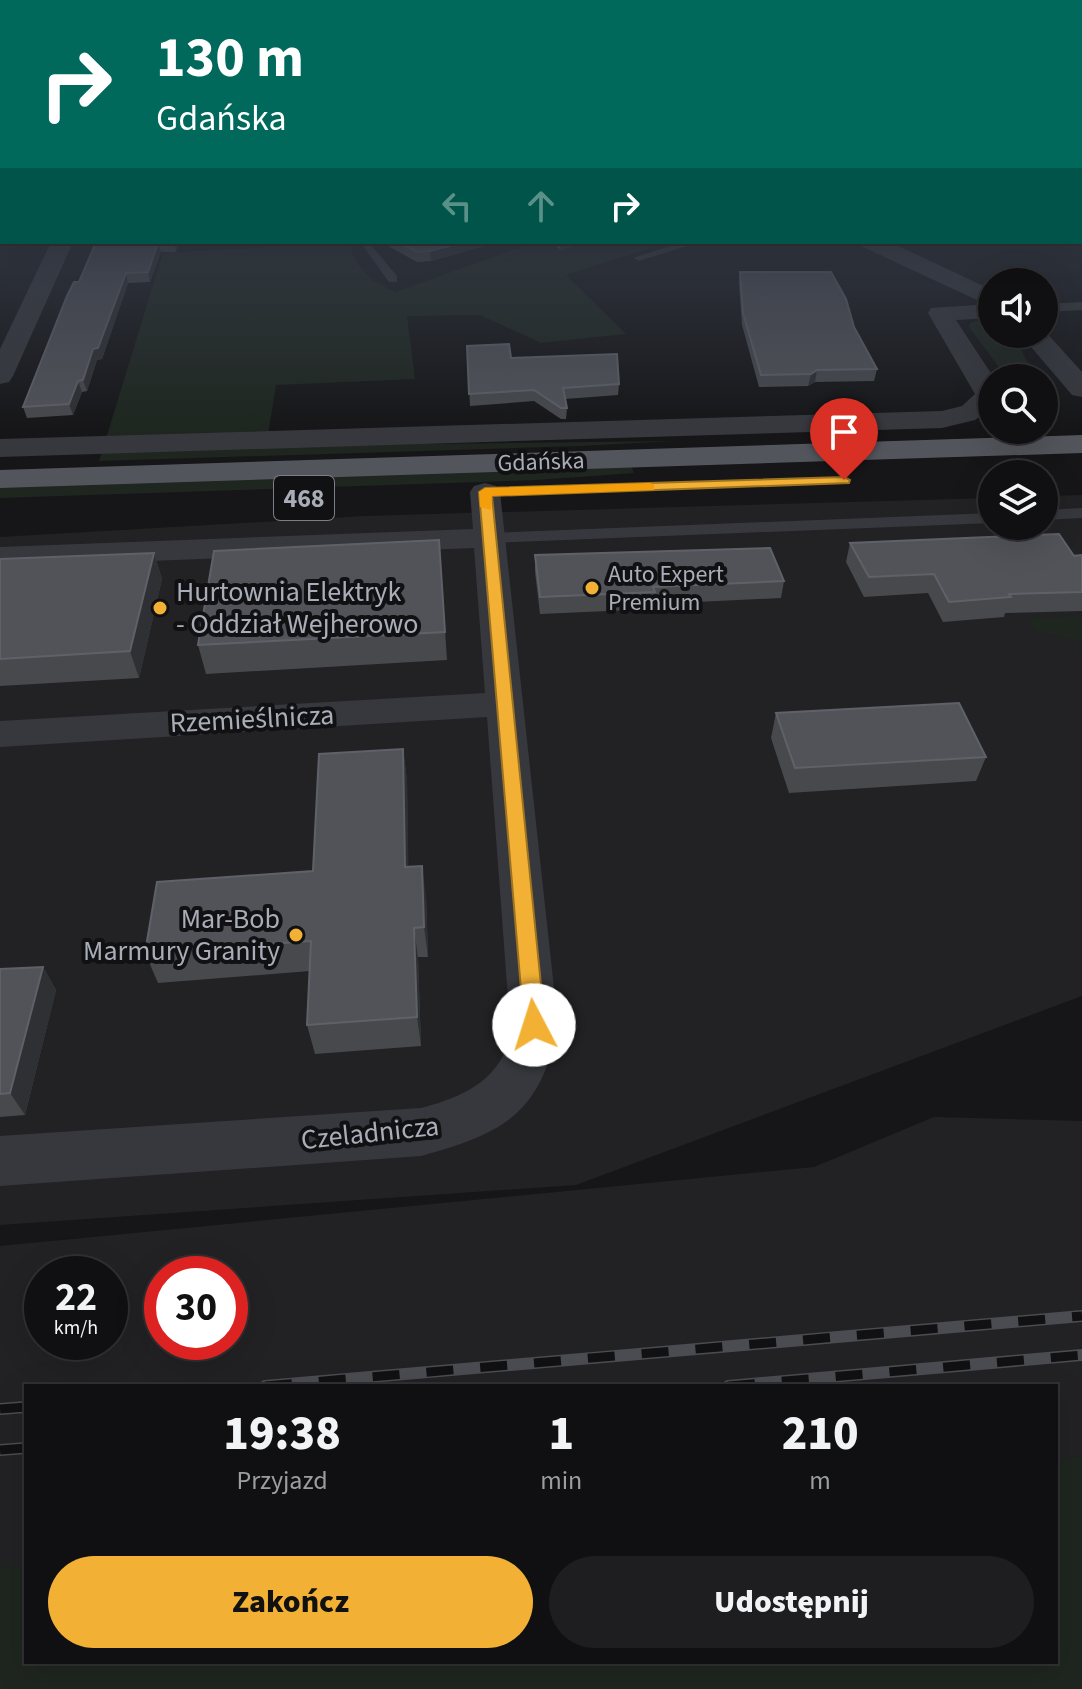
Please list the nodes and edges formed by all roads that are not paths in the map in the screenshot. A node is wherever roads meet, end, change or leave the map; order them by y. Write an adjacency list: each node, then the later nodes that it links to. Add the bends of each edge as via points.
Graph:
1 (47, 275): 10 (street)
2 (390, 275): 4 (lane)
3 (943, 275): 5 (street)
4 (393, 279)
5 (978, 293)
6 (1082, 306): 7 (lane)
7 (1058, 307)
8 (978, 312): 13 (street, via 940,313 988,394 965,416 933,421)
9 (1045, 348): 11 (street)
10 (0, 376)
11 (1082, 389)
12 (1082, 444): 17 (main road, Gdańska / 468)
13 (0, 448)
14 (1082, 473): 15 (main road)
15 (1058, 474)
16 (978, 476): 18 (main road, Gdańska / 468)
17 (0, 479)
18 (485, 492): 19 (main road, Gdańska / 468); 23 (street, Czeladnicza)
19 (0, 508)
20 (1082, 513): 21 (lane)
21 (1058, 514)
22 (978, 519): 23 (lane)
23 (489, 538): 24 (street); 25 (street, Czeladnicza)
24 (0, 557)
25 (504, 704): 26 (street, Rzemieślnicza); 27 (street, Czeladnicza, via 534,1025 526,1064 502,1095 467,1120 421,1132)
26 (0, 734)
27 (0, 1161)

